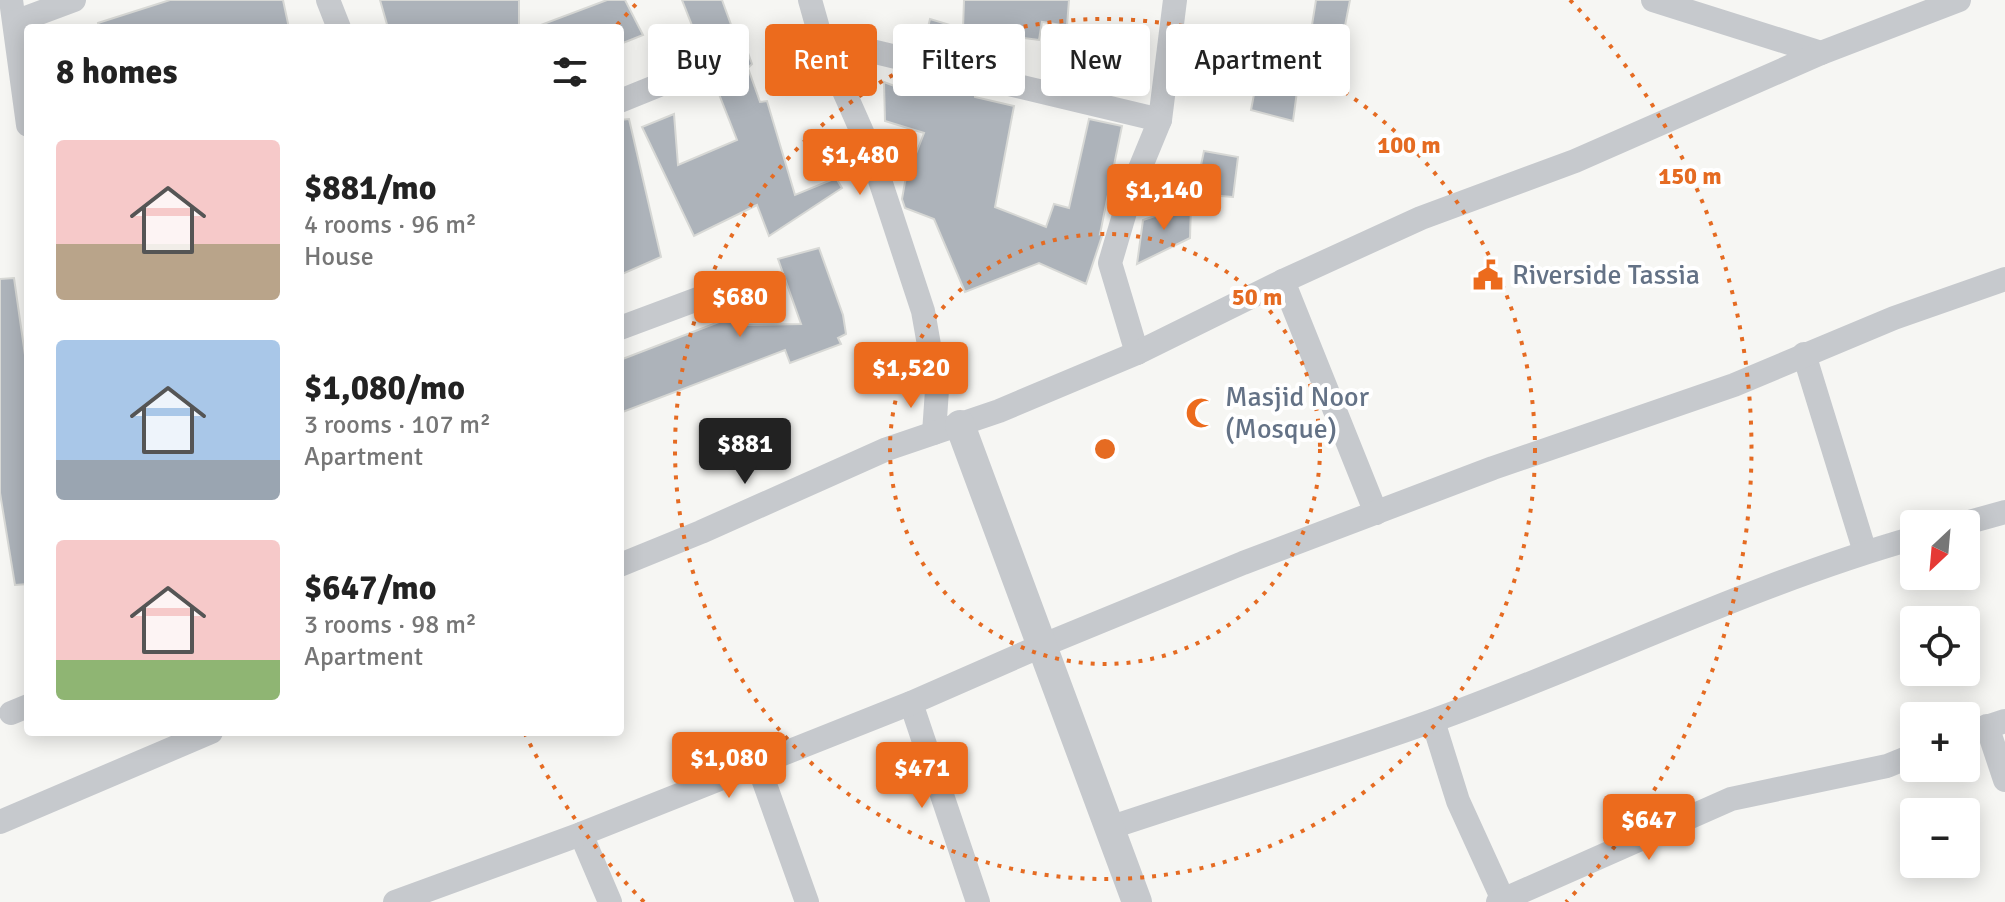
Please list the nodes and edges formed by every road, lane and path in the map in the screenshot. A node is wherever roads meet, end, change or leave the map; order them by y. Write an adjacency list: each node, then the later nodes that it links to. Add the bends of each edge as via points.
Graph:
1 (74, 0): 7 (street)
2 (328, 0): 8 (street)
3 (810, 0): 9 (street)
4 (1175, 0): 16 (street)
5 (1653, 0): 11 (street)
6 (1959, 0): 11 (street)
7 (13, 11): 13 (street)
8 (337, 24)
9 (817, 24)
10 (877, 52): 16 (street)
11 (1821, 53): 18 (street, via 1575,161 1421,218)
12 (648, 90): 15 (street)
13 (24, 95)
14 (846, 96): 23 (street, via 870,150 923,311)
15 (624, 99)
16 (1160, 120): 21 (street, via 1110,263)
17 (2005, 279): 22 (street)
18 (1283, 281): 21 (street); 25 (street)
19 (722, 290): 20 (street)
20 (624, 327)
21 (1137, 353): 23 (street)
22 (1804, 354): 25 (street, via 1734,385); 28 (street)
23 (947, 429): 29 (street, via 887,449); 30 (street)
24 (2005, 512): 26 (street)
25 (1376, 513): 30 (street)
26 (1980, 519)
27 (1900, 542): 28 (street)
28 (1865, 552): 32 (street)
29 (624, 563)
30 (1041, 646): 31 (street); 39 (street)
31 (911, 703): 36 (street); 46 (street)
32 (1433, 721): 39 (street); 42 (street, via 1458,801)
33 (1986, 727): 37 (street)
34 (202, 736): 38 (street)
35 (1900, 761): 42 (street, via 1731,799)
36 (757, 762): 40 (street); 45 (street)
37 (2005, 780)
38 (0, 822)
39 (1109, 828): 47 (street)
40 (581, 834): 41 (street); 44 (street)
41 (433, 896): 43 (street)
42 (1502, 901)
43 (395, 902)
44 (610, 902)
45 (807, 902)
46 (978, 902)
47 (1137, 902)

